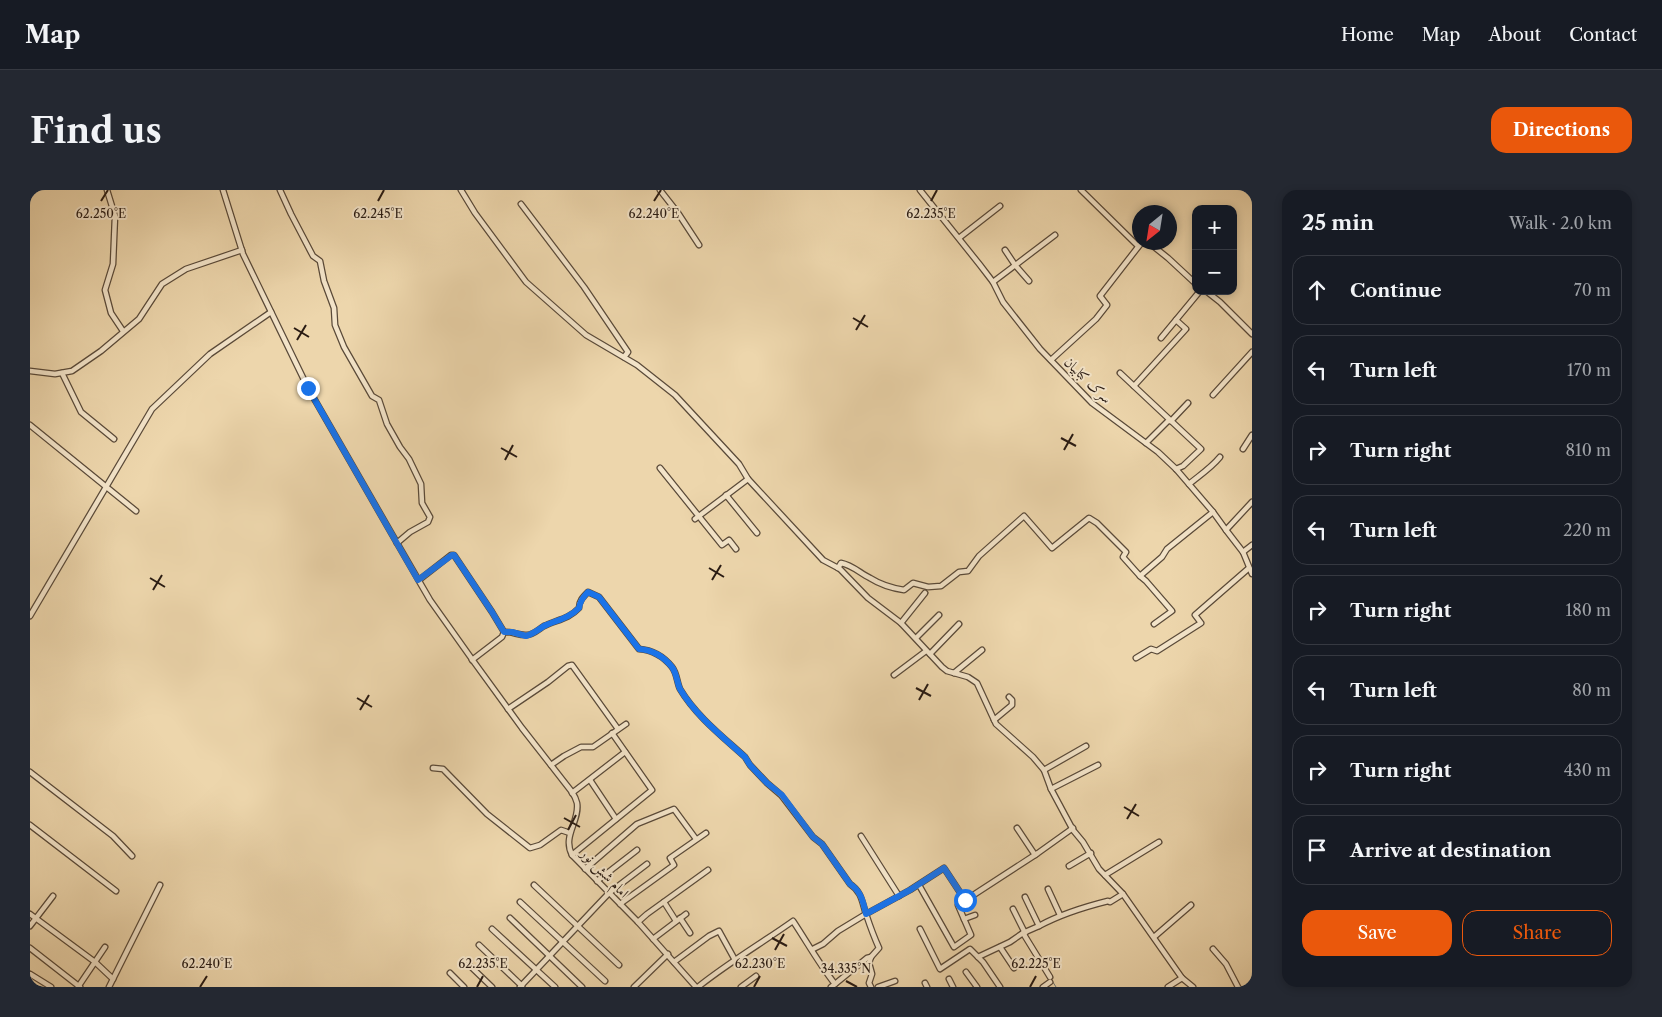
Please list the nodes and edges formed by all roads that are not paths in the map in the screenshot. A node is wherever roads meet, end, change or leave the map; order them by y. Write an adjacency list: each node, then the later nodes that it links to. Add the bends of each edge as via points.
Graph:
1 (107, 190): 26 (street, via 115,216 113,264 105,290 111,314)
2 (223, 190): 14 (street)
3 (280, 190): 57 (street, via 313,256 320,261 334,308 334,325 344,347 372,396 379,400 387,424 421,484 422,503 430,517 428,522)
4 (461, 190): 30 (street, via 526,282 586,336)
5 (660, 190): 13 (street)
6 (920, 190): 12 (street, سرک کبابیان)
7 (1082, 190): 11 (street)
8 (521, 204): 30 (street, via 628,352)
9 (1000, 206): 12 (street)
10 (1055, 235): 18 (street)
11 (1132, 237)
12 (959, 238): 21 (street, سرک کبابیان)
13 (699, 246)
14 (242, 250): 24 (street); 26 (street, via 186,270 162,284 139,319)
15 (1005, 250): 18 (street)
16 (1135, 250): 31 (street, via 1100,296 1107,305)
17 (1158, 250): 19 (street)
18 (1015, 265): 20 (street); 21 (street)
19 (1192, 280)
20 (1029, 281)
21 (992, 282): 31 (street, سرک کبابیان, via 1003,302)
22 (1197, 295): 25 (street)
23 (1212, 296): 27 (street)
24 (271, 312): 49 (street, via 210,354 152,409); 57 (street, via 308,388)
25 (1176, 320): 28 (street); 35 (street, via 1186,329)
26 (123, 330): 34 (street, via 72,372)
27 (1252, 334)
28 (1162, 338)
29 (1252, 352): 36 (street)
30 (624, 357): 47 (street, via 675,395 739,464)
31 (1051, 360): 42 (street, سرک کبابیان, via 1092,403)
32 (30, 371): 34 (street)
33 (1120, 372): 35 (street)
34 (62, 373): 41 (street, via 81,412)
35 (1134, 386): 38 (street)
36 (1214, 395)
37 (1188, 403): 38 (street)
38 (1171, 421): 42 (street); 46 (street, via 1201,449)
39 (30, 425): 49 (street)
40 (1252, 435): 43 (street)
41 (114, 439)
42 (1146, 443): 46 (street, سرک کبابیان)
43 (1243, 449)
44 (1220, 457): 48 (street)
45 (660, 468): 54 (street)
46 (1176, 470): 48 (street, سرک کبابیان)
47 (748, 479): 50 (street); 61 (street, via 823,560)
48 (1189, 484): 53 (street, سرک کبابیان)
49 (106, 486): 52 (street); 68 (street)
50 (726, 495): 54 (street); 56 (street)
51 (1252, 502): 55 (street)
52 (136, 511)
53 (1214, 512): 55 (street, سرک کبابیان); 64 (street, via 1166,549 1162,557)
54 (697, 517): 59 (street, via 722,545 728,540)
55 (1226, 530): 60 (street, سرک کبابیان)
56 (757, 533)
57 (397, 543): 65 (street)
58 (1252, 545): 60 (street)
59 (736, 549)
60 (1243, 552): 62 (street, سرک کبابیان)
61 (838, 568): 64 (street, via 841,563 848,564 889,588 904,590 913,583 928,588 941,586 959,572 968,571 979,556 1024,516 1052,548 1089,518 1126,552 1123,556); 69 (street, via 868,598)
62 (1249, 568): 63 (street, سرک کبابیان); 76 (street, via 1195,615 1201,624 1157,651 1151,649)
63 (1252, 574)
64 (1140, 576): 71 (street, via 1172,611)
65 (418, 580): 72 (street, via 454,555); 77 (street)
66 (925, 593): 69 (street)
67 (939, 614): 73 (street)
68 (30, 616)
69 (901, 623): 73 (street)
70 (959, 624): 75 (street)
71 (1154, 624)
72 (504, 632): 77 (street); 134 (street, via 533,634 575,613 588,592 599,597 639,649 662,657 673,668 680,689 694,708 782,795 856,888)
73 (916, 638): 75 (street)
74 (982, 650): 78 (street)
75 (928, 653): 78 (street, via 942,667); 79 (street)
76 (1136, 658)
77 (473, 661): 81 (street)
78 (954, 673): 82 (street, via 977,683)
79 (894, 675)
80 (1009, 697): 82 (street, via 1012,704)
81 (508, 709): 84 (street, via 572,665); 88 (street)
82 (994, 720): 91 (street)
83 (626, 724): 84 (street)
84 (618, 729): 85 (street)
85 (612, 733): 87 (street); 88 (street, via 593,747 581,747)
86 (1086, 746): 91 (street)
87 (625, 752): 93 (street); 96 (street, via 652,790)
88 (551, 765): 95 (street)
89 (1098, 765): 94 (street)
90 (433, 768): 100 (street, via 442,769 488,814 530,848 561,830)
91 (1044, 770): 94 (street)
92 (30, 772): 109 (street, via 113,836)
93 (590, 780): 95 (street); 96 (street)
94 (1051, 789): 99 (street)
95 (572, 792): 100 (street, امام شش نور, via 577,809)
96 (616, 819): 107 (street)
97 (30, 825): 120 (street)
98 (1017, 828): 108 (street)
99 (1073, 828): 106 (street); 108 (street)
100 (570, 832): 107 (street, امام شش نور, via 568,843)
101 (706, 833): 103 (street)
102 (861, 836): 124 (street)
103 (696, 840): 112 (street, via 674,809 637,824); 129 (street, via 670,858 674,865)
104 (1159, 842): 114 (street)
105 (637, 850): 115 (street)
106 (1091, 854): 111 (street); 114 (street)
107 (572, 855): 112 (street, امام شش نور)
108 (1035, 855): 126 (street)
109 (132, 856)
110 (647, 864): 121 (street)
111 (1069, 866)
112 (584, 868): 115 (street, امام شش نور)
113 (708, 870): 128 (street)
114 (1106, 875): 122 (street)
115 (597, 881): 121 (street, امام شش نور)
116 (534, 885): 144 (street)
117 (919, 885): 124 (street); 126 (street, via 944,868); 140 (street, via 954,947 971,935)
118 (160, 886): 175 (street)
119 (1048, 889): 135 (street)
120 (116, 891)
121 (610, 893): 129 (street, امام شش نور); 144 (street)
122 (1123, 894): 135 (street, via 1110,902); 150 (street)
123 (53, 896): 137 (street)
124 (899, 896): 134 (street)
125 (1025, 898): 145 (street)
126 (965, 900): 140 (street, via 958,906)
127 (520, 902): 152 (street)
128 (664, 902): 141 (street); 142 (street)
129 (620, 904): 142 (street, امام شش نور)
130 (1191, 905): 150 (street)
131 (1013, 909): 149 (street)
132 (30, 914): 137 (street)
133 (686, 914): 139 (street)
134 (866, 914): 157 (street); 161 (street, via 879,948)
135 (1060, 915): 145 (street)
136 (975, 916): 140 (street)
137 (36, 918): 143 (street); 164 (street)
138 (510, 918): 160 (street)
139 (680, 918): 141 (street); 148 (street)
140 (964, 919)
141 (676, 921): 151 (street)
142 (638, 922): 151 (street, امام شش نور)
143 (30, 926)
144 (577, 926): 152 (street); 167 (street)
145 (1039, 926): 149 (street)
146 (492, 929): 169 (street)
147 (920, 929): 162 (street, via 940,968 970,948)
148 (690, 933)
149 (1024, 933): 155 (street); 197 (street, via 1050,980)
150 (1154, 937): 174 (street)
151 (653, 938): 159 (street, امام شش نور)
152 (562, 941): 160 (street); 177 (street)
153 (479, 945): 180 (street)
154 (105, 947): 164 (street)
155 (1000, 947): 162 (street); 168 (street)
156 (30, 948): 183 (street)
157 (813, 949): 163 (street, via 793,921); 181 (street)
158 (1213, 949): 200 (street, via 1226,964)
159 (668, 954): 165 (street, امام شش نور); 189 (street)
160 (549, 956): 169 (street); 188 (street)
161 (871, 957): 181 (street); 192 (street)
162 (978, 957): 196 (street)
163 (735, 960): 165 (street, via 718,931); 190 (street)
164 (94, 962): 175 (street); 183 (street)
165 (674, 962): 190 (street, امام شش نور)
166 (468, 964): 186 (street)
167 (619, 965)
168 (1014, 968)
169 (536, 970): 180 (street); 187 (street)
170 (966, 972): 195 (street)
171 (450, 974): 185 (street)
172 (32, 976): 179 (street); 182 (street)
173 (756, 976): 191 (street)
174 (1182, 978): 198 (street); 199 (street)
175 (113, 979): 184 (street)
176 (949, 979): 194 (street)
177 (605, 981)
178 (895, 981): 193 (street)
179 (30, 983)
180 (522, 986)
181 (833, 986)
182 (51, 987)
183 (79, 987)
184 (109, 987)
185 (464, 987)
186 (492, 987)
187 (554, 987)
188 (582, 987)
189 (634, 987)
190 (697, 987)
191 (742, 987)
192 (870, 987)
193 (878, 987)
194 (953, 987)
195 (977, 987)
196 (1000, 987)
197 (1042, 987)
198 (1168, 987)
199 (1193, 987)
200 (1238, 987)

